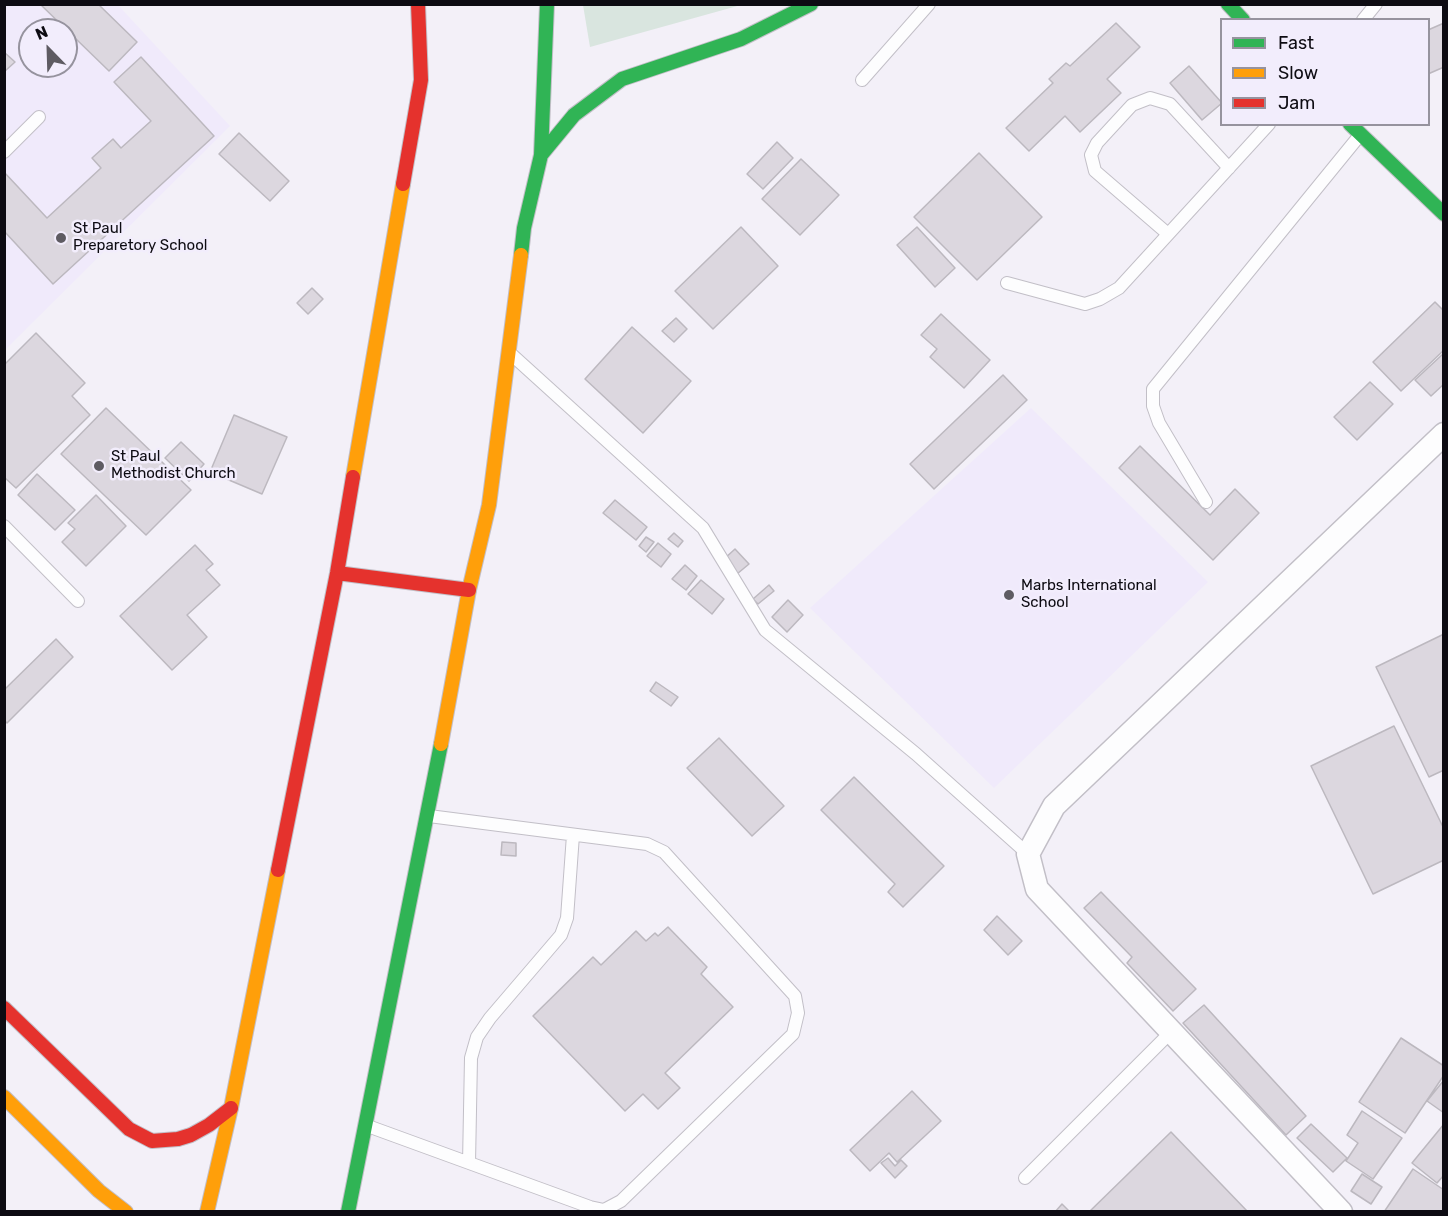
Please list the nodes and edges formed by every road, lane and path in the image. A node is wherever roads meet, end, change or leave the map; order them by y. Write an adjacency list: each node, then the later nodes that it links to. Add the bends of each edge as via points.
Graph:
1 (418, 4): 24 (main road, via 421,80)
2 (547, 4): 15 (main road)
3 (812, 4): 15 (main road, via 741,39 622,79 574,115)
4 (929, 4): 9 (lane)
5 (1228, 4): 7 (main road)
6 (1376, 4): 8 (lane)
7 (1241, 18)
8 (1365, 18)
9 (862, 80)
10 (39, 117): 14 (lane)
11 (1267, 126): 16 (lane)
12 (1352, 126): 13 (main road)
13 (1361, 135): 17 (main road); 22 (lane, via 1153,389 1159,423)
14 (4, 152)
15 (541, 155): 20 (main road, via 524,228)
16 (1229, 168): 18 (lane); 18 (lane, via 1170,104 1150,98 1132,105 1097,143 1091,155 1095,171)
17 (1443, 214)
18 (1168, 234): 19 (lane, via 1119,288 1085,304)
19 (1008, 283)
20 (508, 351): 25 (main road, via 489,505); 29 (lane, via 703,528 765,630 916,754)
21 (1443, 434): 29 (street, via 1054,806)
22 (1206, 502)
23 (4, 526): 26 (lane)
24 (337, 573): 25 (main road); 33 (main road)
25 (469, 590): 27 (main road)
26 (78, 601)
27 (428, 815): 28 (lane); 34 (main road)
28 (573, 835): 36 (lane, via 567,918 561,935 477,1037 471,1058); 36 (lane, via 647,844 664,852 795,996 798,1012 793,1034 621,1202 604,1210)
29 (1028, 854): 31 (street, via 1037,889)
30 (4, 1008): 33 (main road, via 129,1129 152,1141 191,1135)
31 (1171, 1032): 37 (lane); 44 (street)
32 (4, 1097): 38 (main road)
33 (231, 1108): 41 (main road)
34 (365, 1125): 35 (main road); 36 (lane)
35 (361, 1150): 42 (main road); 43 (main road)
36 (469, 1163)
37 (1025, 1178)
38 (99, 1191): 39 (main road); 40 (main road)
39 (111, 1212)
40 (126, 1212)
41 (207, 1212)
42 (348, 1212)
43 (360, 1212)
44 (1341, 1212)

